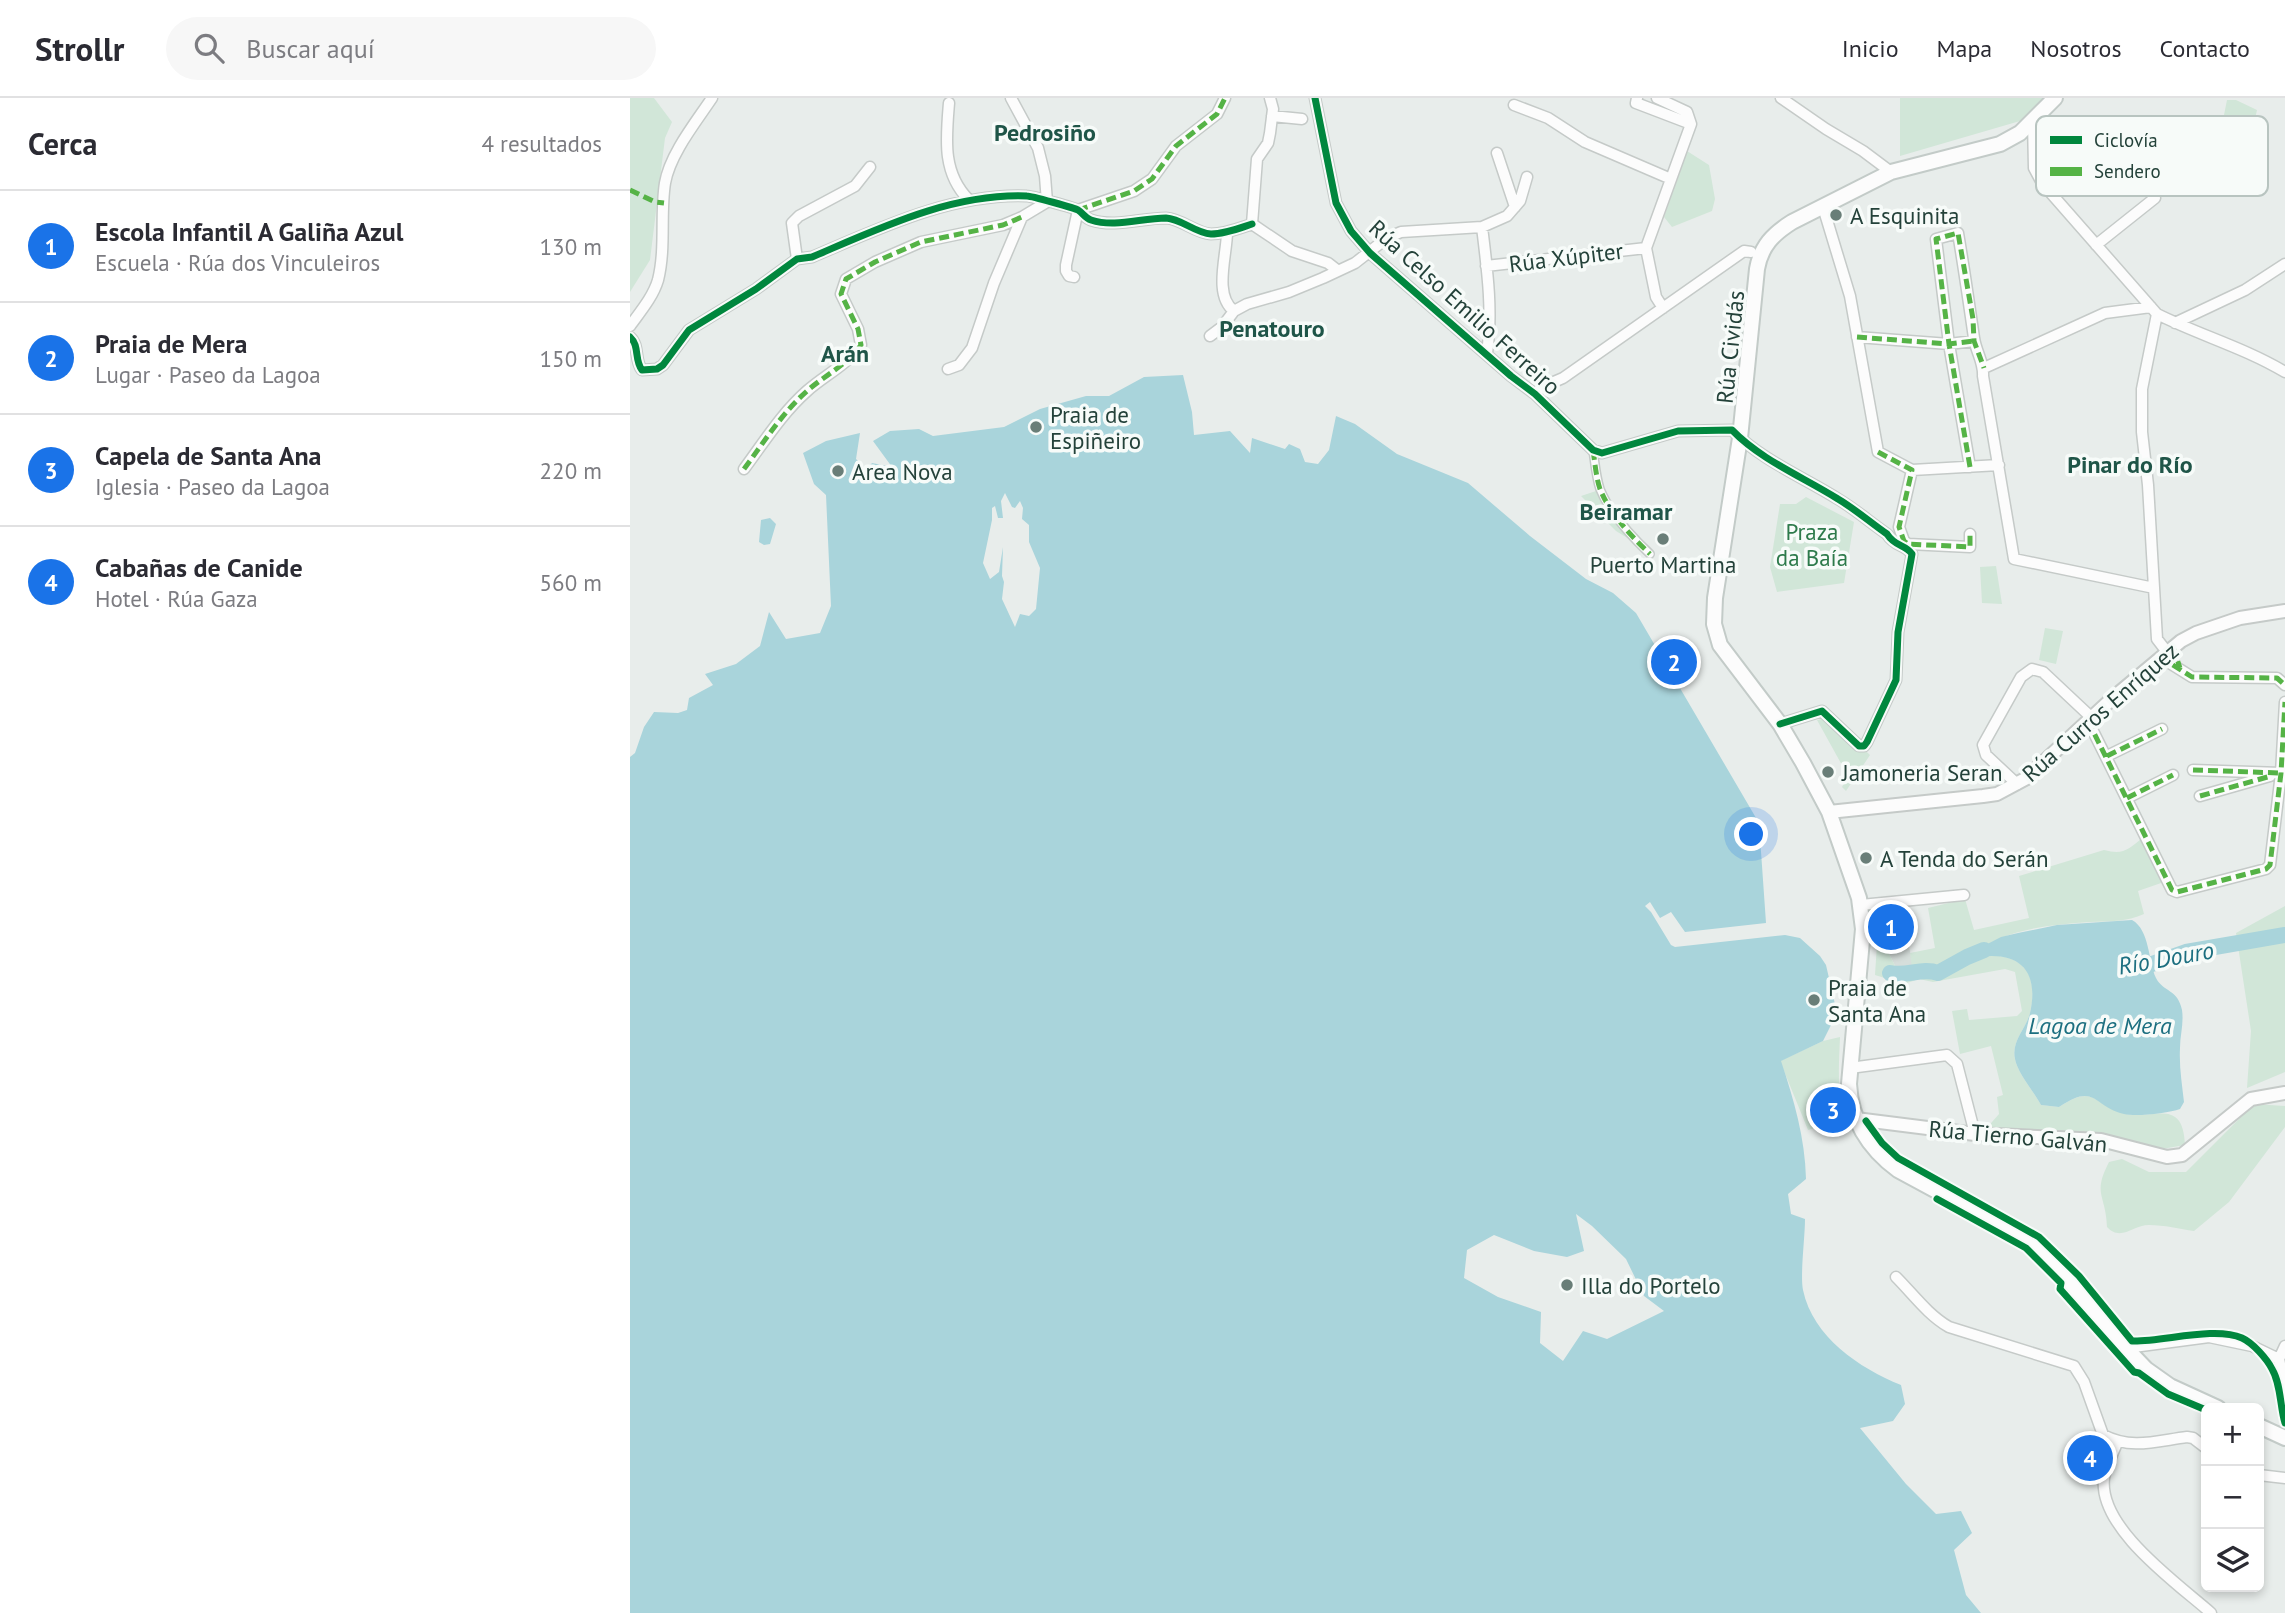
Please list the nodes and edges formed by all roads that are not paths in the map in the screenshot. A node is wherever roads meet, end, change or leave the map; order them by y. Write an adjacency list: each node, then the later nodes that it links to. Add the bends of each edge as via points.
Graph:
1 (712, 98): 48 (street, via 670,164 657,281)
2 (1011, 98): 27 (street, via 1038,148)
3 (1225, 98): 30 (street, via 1217,114 1176,146 1152,179 1134,191)
4 (1269, 98): 12 (street)
5 (1315, 98): 38 (street, Rúa Celso Emilio Ferreiro, via 1336,203)
6 (1637, 98): 17 (street, via 1636,103)
7 (1657, 98): 17 (street, via 1687,112)
8 (1781, 98): 20 (street)
9 (2055, 98): 13 (main road)
10 (949, 103): 26 (street, via 947,159 960,192)
11 (1514, 105): 23 (street)
12 (1272, 116): 15 (street); 32 (street, via 1268,143 1257,159)
13 (2038, 116)
14 (2036, 118): 16 (main road)
15 (1302, 119)
16 (2033, 121): 20 (main road, via 2000,144); 21 (street)
17 (1692, 124): 23 (street)
18 (1497, 153): 28 (street)
19 (870, 167): 39 (street, via 855,186 792,223)
20 (1891, 172): 29 (main road)
21 (2036, 172)
22 (1527, 177): 28 (street)
23 (1671, 179): 36 (street)
24 (2053, 196): 35 (street)
25 (2155, 198): 35 (street)
26 (969, 201): 27 (street, via 1026,196); 39 (street, via 917,214)
27 (1047, 202): 30 (street); 31 (street)
28 (1515, 207): 33 (street, via 1507,216)
29 (1823, 207): 37 (main road, via 1785,227); 51 (street, via 1850,296)
30 (1078, 209): 34 (street, via 1093,220 1123,223 1166,218 1209,234); 43 (street, via 1066,265 1069,276)
31 (1022, 217): 56 (street, via 972,348 959,365); 63 (street, via 921,242 846,279 841,294 861,345 790,407)
32 (1252, 223): 34 (street); 42 (street, via 1292,251)
33 (1482, 227): 38 (street, via 1401,232); 41 (street)
34 (1227, 232): 45 (street, via 1223,291)
35 (2096, 245): 46 (street)
36 (1646, 248): 41 (street, Rúa Xúpiter); 44 (street, via 1656,297)
37 (1759, 251): 44 (street, via 1744,251); 59 (main road, Rúa Cividás)
38 (1370, 253): 42 (street); 54 (street, Rúa Celso Emilio Ferreiro)
39 (797, 260): 50 (street, via 689,330 657,369 642,370)
40 (2285, 264): 47 (street, via 2245,290)
41 (1486, 267): 54 (street)
42 (1337, 270): 45 (street)
43 (1074, 276)
44 (1663, 308): 58 (street)
45 (1234, 311): 49 (street)
46 (2154, 311): 47 (street); 55 (street, via 2105,313); 67 (street, via 2142,389)
47 (2175, 323): 57 (street, via 2259,356)
48 (630, 326)
49 (1210, 336)
50 (630, 337)
51 (1857, 337): 53 (street); 64 (street, via 1878,452)
52 (1974, 341): 53 (street); 53 (street, via 1958,233 1936,239); 55 (street)
53 (1949, 344): 62 (street)
54 (1487, 353): 58 (street, Rúa Celso Emilio Ferreiro)
55 (1984, 368): 61 (street)
56 (948, 369)
57 (2285, 372)
58 (1535, 394): 60 (street, Rúa Celso Emilio Ferreiro)
59 (1740, 438): 60 (street, via 1732,430 1678,431 1602,453); 74 (main road, Rúa Cividás, via 1714,624 1720,645); 74 (street, via 1838,499 1912,554 1898,632 1896,680 1864,746 1822,711)
60 (1593, 450): 66 (street, via 1605,500)
61 (1999, 465): 62 (street); 67 (street, via 2014,559)
62 (1970, 467): 64 (street)
63 (744, 469)
64 (1912, 470): 65 (street, via 1899,527 1903,541 1970,547)
65 (1970, 534)
66 (1650, 554)
67 (2154, 589): 69 (street, via 2157,639)
68 (2285, 611): 69 (street, Rúa Curros Enríquez, via 2241,618 2196,634)
69 (2167, 652): 70 (street); 70 (street); 73 (street, Rúa Curros Enríquez)
70 (2180, 668): 71 (street, via 2192,677 2277,678)
71 (2285, 685)
72 (2285, 702): 78 (street)
73 (2090, 719): 76 (street); 80 (street, Rúa Curros Enríquez); 80 (street, via 2043,671 2032,668 2021,677 1983,745 1986,755)
74 (1780, 724): 83 (main road, Rúa Cividás)
75 (2162, 729): 76 (street)
76 (2107, 756): 82 (street)
77 (2193, 770): 78 (street)
78 (2281, 773): 81 (street); 82 (street, via 2270,865 2177,892)
79 (2174, 775): 82 (street)
80 (2017, 784): 83 (street, Rúa Curros Enríquez, via 1983,796)
81 (2200, 796)
82 (2127, 798)
83 (1829, 812): 85 (main road, Rúa Cividás)
84 (1964, 895): 85 (street)
85 (1861, 905): 86 (main road, Rúa Cividás, via 1863,929)
86 (1850, 1068): 88 (main road, Rúa Cividás, via 1850,1102); 89 (street, via 1947,1055 1957,1064)
87 (2285, 1093): 89 (street, Rúa Tierno Galván, via 2251,1099 2182,1156 2167,1157 2101,1140)
88 (1856, 1119): 89 (street, Rúa Tierno Galván); 92 (main road, via 1874,1150 1898,1170 2044,1254)
89 (1975, 1134)
90 (1896, 1277): 98 (street, via 1949,1327 2074,1366 2103,1436)
91 (2285, 1346): 93 (street)
92 (2126, 1348): 93 (street, via 2209,1337 2252,1346); 95 (main road, via 2170,1386)
93 (2279, 1359): 94 (street)
94 (2285, 1388)
95 (2207, 1403)
96 (2264, 1428): 97 (main road)
97 (2285, 1438)
98 (2117, 1443): 99 (street, via 2187,1437); 102 (street, via 2104,1478 2107,1506 2131,1542)
99 (2201, 1444)
100 (2264, 1476): 101 (street)
101 (2285, 1478)
102 (2211, 1613)

